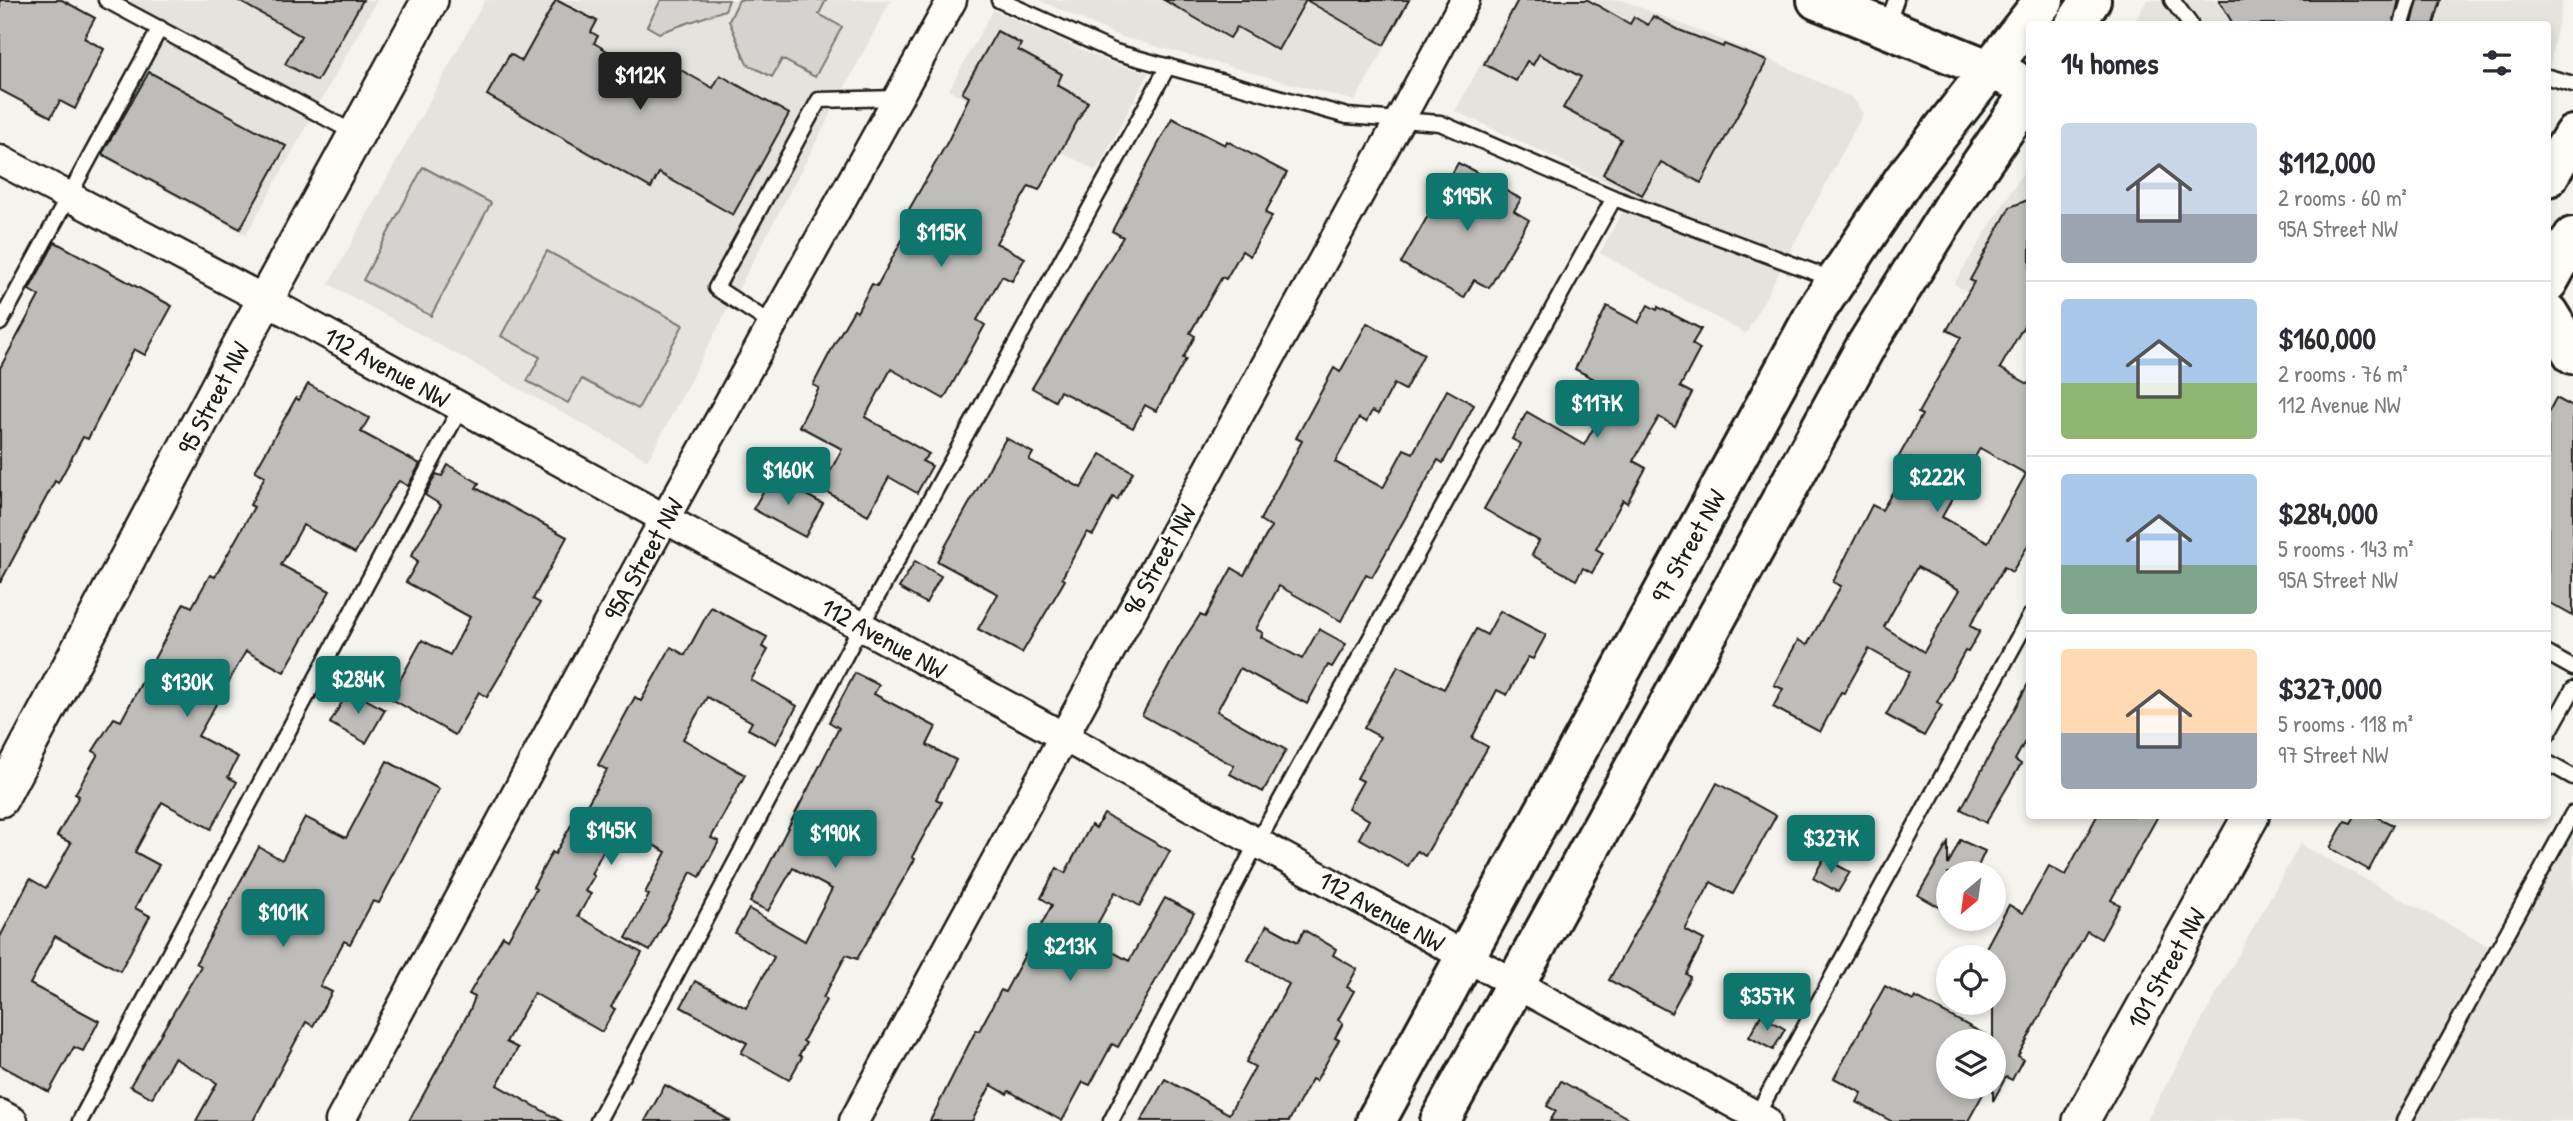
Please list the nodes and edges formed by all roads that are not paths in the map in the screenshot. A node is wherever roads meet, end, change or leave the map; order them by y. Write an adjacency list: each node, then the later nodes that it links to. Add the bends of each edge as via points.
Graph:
1 (106, 0): 17 (lane)
2 (430, 0): 26 (street, 95 Street NW)
3 (952, 0): 23 (street, 95A Street NW)
4 (999, 0): 18 (lane, via 1115,52)
5 (1465, 0): 25 (street, 96 Street NW)
6 (1817, 0): 11 (main road)
7 (2044, 0): 12 (main road, 97 Street NW)
8 (2091, 0): 13 (main road)
9 (2172, 0): 14 (lane)
10 (2409, 0): 15 (lane)
11 (1891, 14): 19 (main road)
12 (2028, 21)
13 (2077, 21)
14 (2187, 21)
15 (2403, 21)
16 (2026, 24): 19 (main road, 97 Street NW)
17 (160, 28): 26 (lane); 30 (lane)
18 (1168, 66): 25 (lane, via 1348,116); 45 (lane)
19 (1992, 70): 21 (main road); 34 (main road, 97 Street NW, via 1904,179)
20 (2551, 78): 22 (lane)
21 (2026, 83)
22 (2573, 84)
23 (897, 98): 40 (street, 95A Street NW); 40 (lane, via 819,100 716,288)
24 (2026, 99): 58 (main road, via 1956,200 1867,344)
25 (1402, 118): 31 (lane, via 1440,123); 50 (street, 96 Street NW)
26 (357, 135): 36 (street, 95 Street NW)
27 (2573, 135): 29 (main road)
28 (0, 160): 30 (street, 112 Avenue NW)
29 (2551, 172)
30 (68, 197): 36 (street, 112 Avenue NW); 39 (lane)
31 (1614, 198): 34 (lane); 56 (lane)
32 (2573, 237): 33 (main road)
33 (2551, 277)
34 (1836, 281): 57 (main road, 97 Street NW)
35 (2551, 299): 37 (main road)
36 (265, 300): 42 (street, 112 Avenue NW); 53 (street, 95 Street NW)
37 (2573, 302)
38 (2551, 318): 41 (main road)
39 (0, 323)
40 (772, 324): 43 (street, 95A Street NW)
41 (2573, 354)
42 (461, 407): 43 (street, 112 Avenue NW); 62 (lane)
43 (665, 519): 45 (street, 112 Avenue NW); 63 (street, 95A Street NW)
44 (2026, 623): 60 (lane)
45 (861, 626): 50 (street, 112 Avenue NW); 64 (lane)
46 (2551, 656): 47 (lane)
47 (2573, 668)
48 (2573, 689): 49 (lane)
49 (2551, 729)
50 (1063, 736): 56 (street, 112 Avenue NW); 65 (street, 96 Street NW)
51 (2551, 765): 52 (lane)
52 (2573, 777)
53 (0, 799)
54 (2573, 813): 70 (lane)
55 (2249, 819): 69 (street, 101 Street NW)
56 (1257, 843): 57 (street, 112 Avenue NW); 66 (lane)
57 (1464, 956): 58 (street, 112 Avenue NW); 67 (main road, 97 Street NW)
58 (1514, 983): 60 (street, 112 Avenue NW); 68 (main road)
59 (0, 1114): 61 (street)
60 (1758, 1119)
61 (13, 1121)
62 (80, 1121)
63 (340, 1121)
64 (598, 1121)
65 (854, 1121)
66 (1111, 1121)
67 (1376, 1121)
68 (1440, 1121)
69 (2081, 1121)
70 (2404, 1121)

